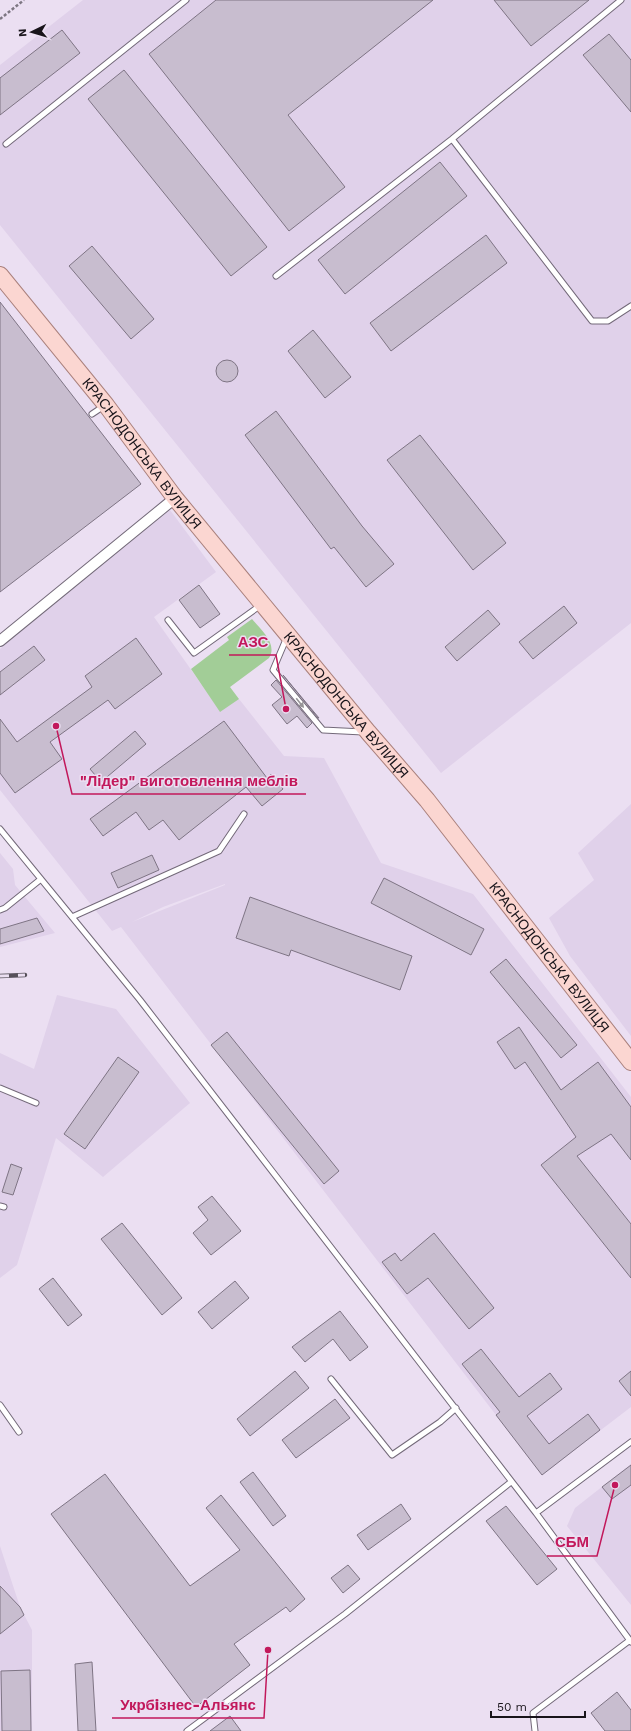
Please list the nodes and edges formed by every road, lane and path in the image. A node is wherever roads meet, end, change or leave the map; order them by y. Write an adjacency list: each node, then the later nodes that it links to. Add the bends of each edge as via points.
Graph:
1 (24, 0): 4 (path)
2 (186, 0): 6 (lane)
3 (621, 0): 5 (lane)
4 (0, 19)
5 (452, 139): 8 (lane); 9 (lane, via 592,321 608,321)
6 (6, 144)
7 (0, 275): 10 (main road, КРАСНОДОНСЬКА ВУЛИЦЯ)
8 (276, 276)
9 (631, 306)
10 (106, 405): 11 (lane); 12 (main road, КРАСНОДОНСЬКА ВУЛИЦЯ)
11 (92, 414)
12 (175, 498): 13 (main road, КРАСНОДОНСЬКА ВУЛИЦЯ); 16 (street)
13 (263, 603): 14 (lane, via 194,653); 15 (main road, КРАСНОДОНСЬКА ВУЛИЦЯ)
14 (168, 620)
15 (288, 634): 17 (main road, КРАСНОДОНСЬКА ВУЛИЦЯ); 17 (lane, one-way to 17, via 274,670 323,730)
16 (0, 641)
17 (368, 732): 23 (main road, КРАСНОДОНСЬКА ВУЛИЦЯ, via 427,800)
18 (244, 814): 22 (lane, via 219,851)
19 (0, 830): 20 (lane)
20 (41, 879): 21 (lane); 22 (lane)
21 (0, 910)
22 (72, 917): 28 (lane, via 140,1000)
23 (631, 1062)
24 (0, 1088): 25 (lane)
25 (36, 1103)
26 (331, 1379): 28 (lane, via 392,1455)
27 (0, 1406): 29 (lane)
28 (456, 1408): 31 (lane)
29 (19, 1432)
30 (631, 1442): 32 (lane)
31 (511, 1482): 32 (lane); 34 (lane, via 345,1614)
32 (536, 1513): 33 (lane)
33 (630, 1641): 35 (lane, via 533,1713)
34 (187, 1731)
35 (535, 1731)

